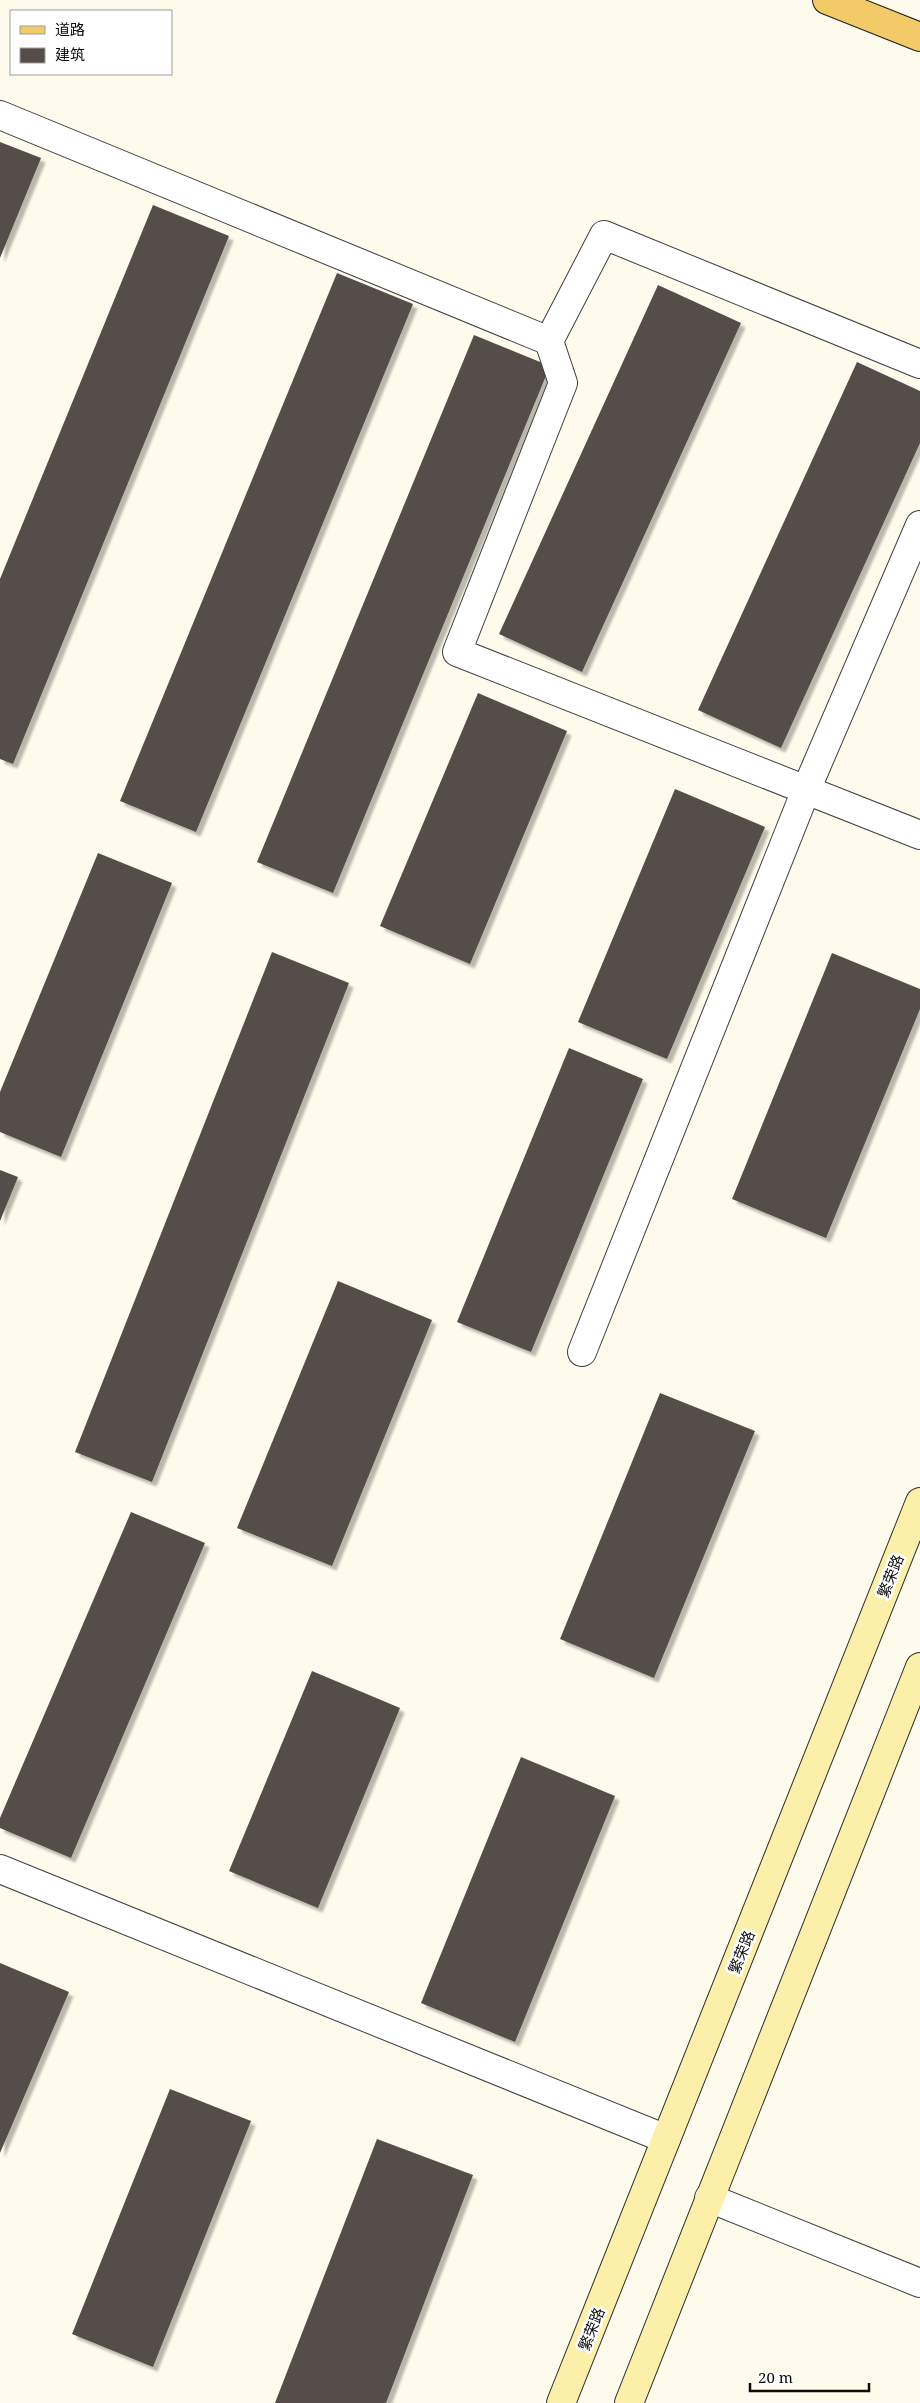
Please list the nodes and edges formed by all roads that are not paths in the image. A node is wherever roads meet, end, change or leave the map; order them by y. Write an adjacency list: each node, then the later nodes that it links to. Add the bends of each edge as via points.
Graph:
1 (827, 0): 2 (main road)
2 (920, 37)
3 (0, 115): 4 (street)
4 (548, 341): 5 (street, via 604,235); 7 (street, via 563,383 457,652)
5 (920, 364)
6 (920, 525): 7 (street)
7 (806, 790): 8 (street); 9 (street)
8 (920, 835)
9 (582, 1352)
10 (920, 1502): 13 (main road, 繁荣路)
11 (920, 1666): 14 (main road)
12 (0, 1869): 13 (street)
13 (666, 2139): 16 (main road, 繁荣路)
14 (709, 2198): 15 (street); 17 (main road)
15 (920, 2283)
16 (561, 2403)
17 (629, 2403)

